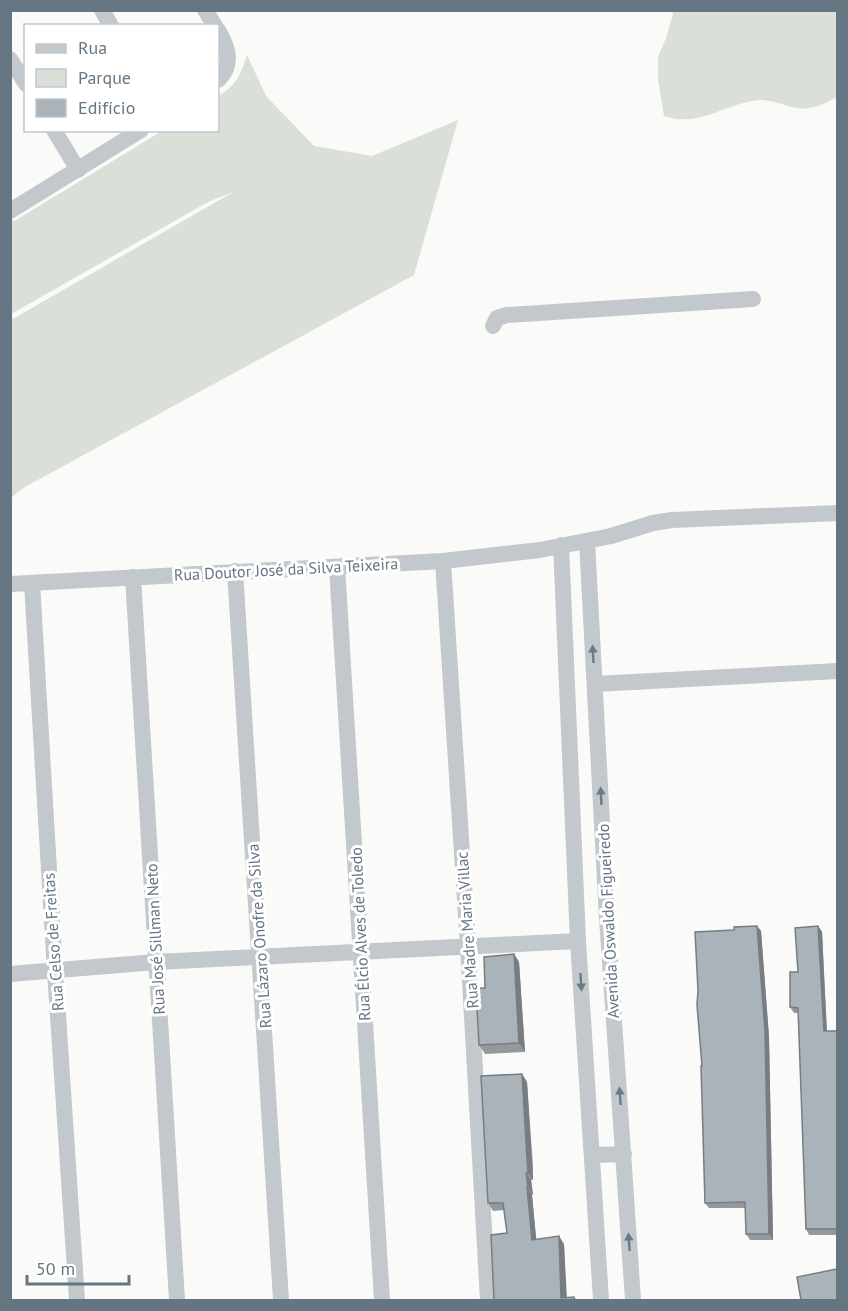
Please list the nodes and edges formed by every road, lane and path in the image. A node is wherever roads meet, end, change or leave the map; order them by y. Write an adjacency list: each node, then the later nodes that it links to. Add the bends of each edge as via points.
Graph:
1 (102, 10): 3 (street)
2 (205, 10): 4 (street)
3 (110, 24)
4 (214, 24)
5 (219, 32): 7 (street, via 228,54)
6 (10, 59): 8 (street)
7 (223, 74)
8 (24, 81)
9 (55, 132): 11 (street)
10 (138, 132): 11 (street)
11 (78, 170): 12 (street)
12 (10, 211)
13 (753, 299): 14 (street, via 507,315 497,318)
14 (493, 326)
15 (837, 513): 16 (street, Rua Doutor José da Silva Teixeira, via 672,520)
16 (587, 541): 17 (street, Rua Doutor José da Silva Teixeira); 25 (street, Avenida Oswaldo Figueiredo, one-way to 16)
17 (561, 545): 18 (street, Rua Doutor José da Silva Teixeira); 27 (street, Avenida Oswaldo Figueiredo)
18 (443, 561): 19 (street, Rua Doutor José da Silva Teixeira); 31 (street, Rua Madre Maria Villac)
19 (337, 567): 20 (street, Rua Doutor José da Silva Teixeira); 32 (street, Rua Élcio Alves de Toledo)
20 (235, 571): 21 (street, Rua Doutor José da Silva Teixeira); 33 (street, Rua Lázaro Onofre da Silva)
21 (134, 577): 22 (street, Rua Doutor José da Silva Teixeira); 34 (street, Rua José Sillman Neto)
22 (32, 583): 23 (street, Rua Doutor José da Silva Teixeira); 35 (street, Rua Celso de Freitas)
23 (10, 584)
24 (837, 671): 25 (street)
25 (595, 684): 26 (street, Avenida Oswaldo Figueiredo)
26 (598, 734): 27 (street); 28 (street, Avenida Oswaldo Figueiredo, one-way to 26)
27 (570, 735): 29 (street, Avenida Oswaldo Figueiredo)
28 (606, 896): 29 (street); 37 (street, Avenida Oswaldo Figueiredo, one-way to 28)
29 (577, 898): 30 (street, Avenida Oswaldo Figueiredo)
30 (578, 941): 31 (street); 38 (street, Avenida Oswaldo Figueiredo, one-way to 38)
31 (468, 946): 32 (street); 43 (street, Rua Madre Maria Villac)
32 (361, 952): 33 (street); 42 (street, Rua Élcio Alves de Toledo)
33 (261, 958): 34 (street); 41 (street, Rua Lázaro Onofre da Silva)
34 (156, 962): 35 (street); 40 (street, Rua José Sillman Neto)
35 (55, 971): 36 (street); 39 (street, Rua Celso de Freitas)
36 (10, 974)
37 (624, 1154): 38 (street); 45 (street, Avenida Oswaldo Figueiredo, one-way to 37)
38 (593, 1155): 44 (street, Avenida Oswaldo Figueiredo)
39 (77, 1300)
40 (177, 1300)
41 (281, 1300)
42 (382, 1300)
43 (488, 1300)
44 (601, 1300)
45 (633, 1300)

